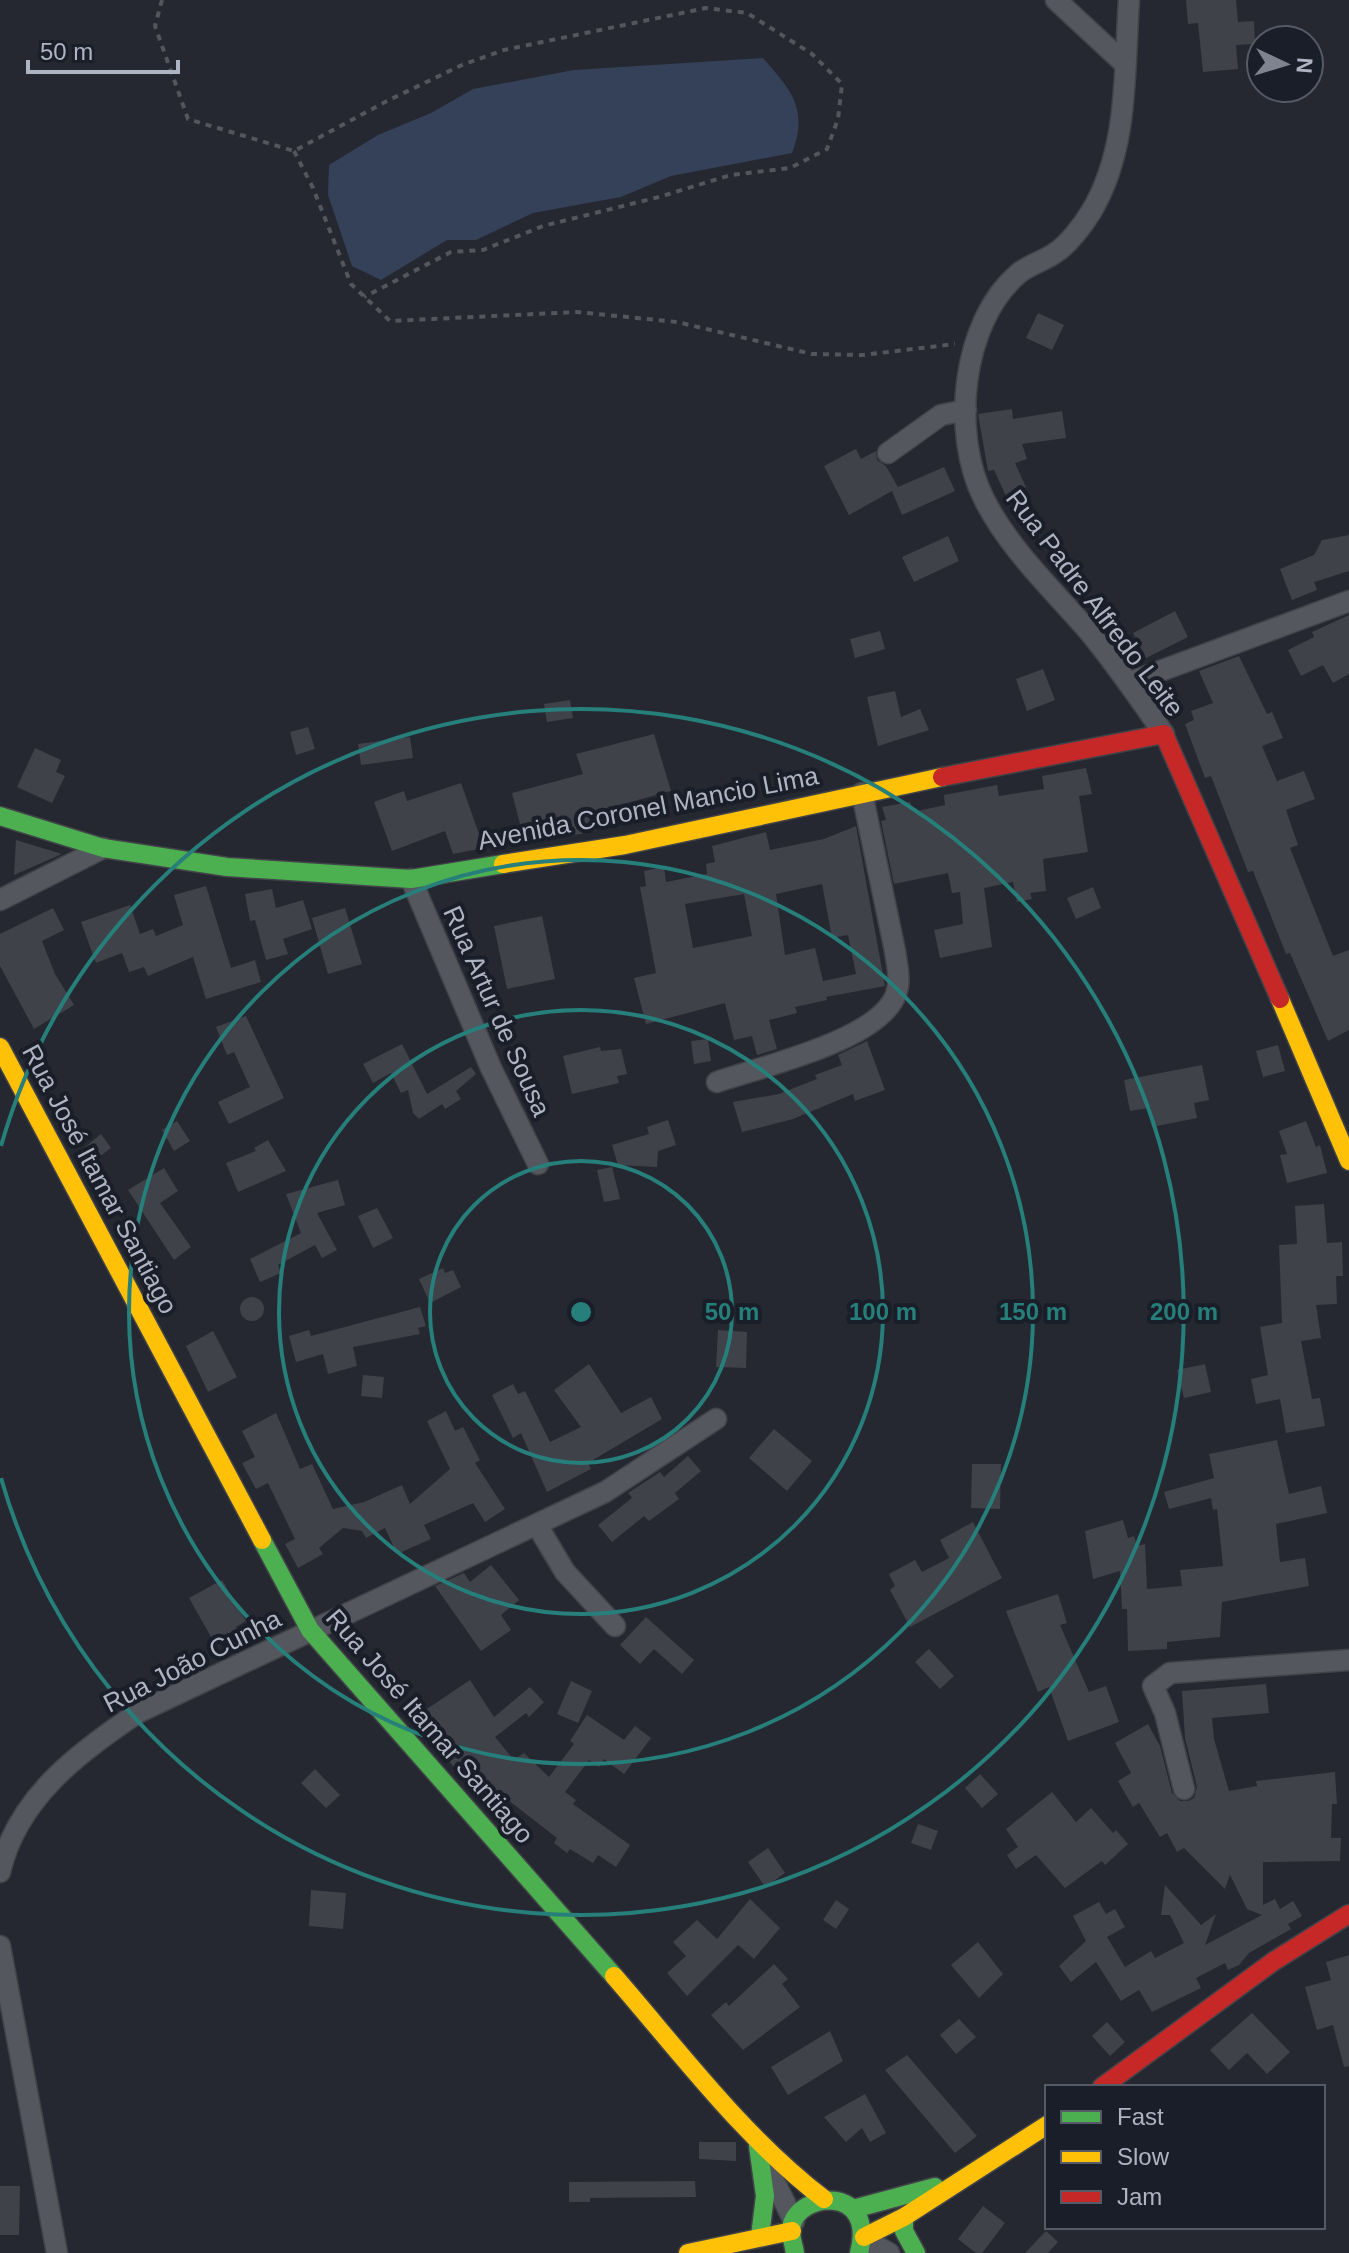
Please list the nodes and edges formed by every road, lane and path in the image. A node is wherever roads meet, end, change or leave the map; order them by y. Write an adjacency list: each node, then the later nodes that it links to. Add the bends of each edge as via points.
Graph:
1 (162, 0): 5 (path, via 155,26 188,119)
2 (1056, 0): 4 (street)
3 (1129, 0): 4 (street, Rua Padre Alfredo Leite)
4 (1125, 64): 7 (street, Rua Padre Alfredo Leite, via 1121,128 1090,213 1058,252 1018,273)
5 (294, 151): 6 (path, via 351,284); 6 (path, via 424,83 504,50 706,8 747,13 812,54 842,84 827,149 790,168 731,175 543,226 483,250 451,252)
6 (364, 297): 7 (path, via 390,321 577,312 623,315 677,322 812,354 863,355)
7 (973, 342): 8 (street, Rua Padre Alfredo Leite)
8 (966, 410): 9 (street, via 941,415); 11 (street, Rua Padre Alfredo Leite, via 983,498)
9 (888, 453)
10 (1349, 601): 11 (street)
11 (1128, 683): 12 (street, Rua Padre Alfredo Leite)
12 (1164, 734): 13 (street, Avenida Coronel Mancio Lima); 20 (street, Rua Padre Alfredo Leite)
13 (862, 793): 16 (street, Avenida Coronel Mancio Lima, via 625,845); 19 (street, via 899,974 891,1006 857,1034)
14 (0, 816): 15 (street, Avenida Coronel Mancio Lima)
15 (103, 848): 16 (street, Avenida Coronel Mancio Lima, via 227,867); 17 (street)
16 (411, 879): 21 (street, Rua Artur de Sousa)
17 (0, 900)
18 (0, 1047): 25 (street, Rua José Itamar Santiago)
19 (717, 1082)
20 (1349, 1161)
21 (538, 1164)
22 (716, 1419): 23 (street, Rua João Cunha, via 605,1492)
23 (537, 1525): 24 (street, via 565,1572); 25 (street, Rua João Cunha)
24 (615, 1626)
25 (310, 1630): 28 (street, Rua João Cunha, via 139,1712 88,1746 51,1780 27,1812 6,1847); 33 (street, Rua José Itamar Santiago)
26 (1349, 1660): 27 (street, via 1170,1673 1153,1686)
27 (1184, 1789)
28 (0, 1872)
29 (1349, 1914): 31 (street, via 1274,1961)
30 (0, 1946): 41 (street)
31 (1105, 2085)
32 (1045, 2126): 34 (street)
33 (757, 2142): 35 (street, Rua José Itamar Santiago); 38 (street, Rua José Itamar Santiago); 39 (street, via 765,2196)
34 (964, 2180): 36 (street); 37 (street)
35 (824, 2199): 36 (street, Rua José Itamar Santiago); 38 (street, via 803,2208)
36 (853, 2209): 40 (street, via 863,2227)
37 (904, 2217): 40 (street); 45 (street, via 904,2231)
38 (793, 2226): 39 (street); 43 (street)
39 (760, 2236): 42 (street)
40 (862, 2243): 44 (street)
41 (57, 2253)
42 (688, 2253)
43 (795, 2253)
44 (889, 2253)
45 (916, 2253)

